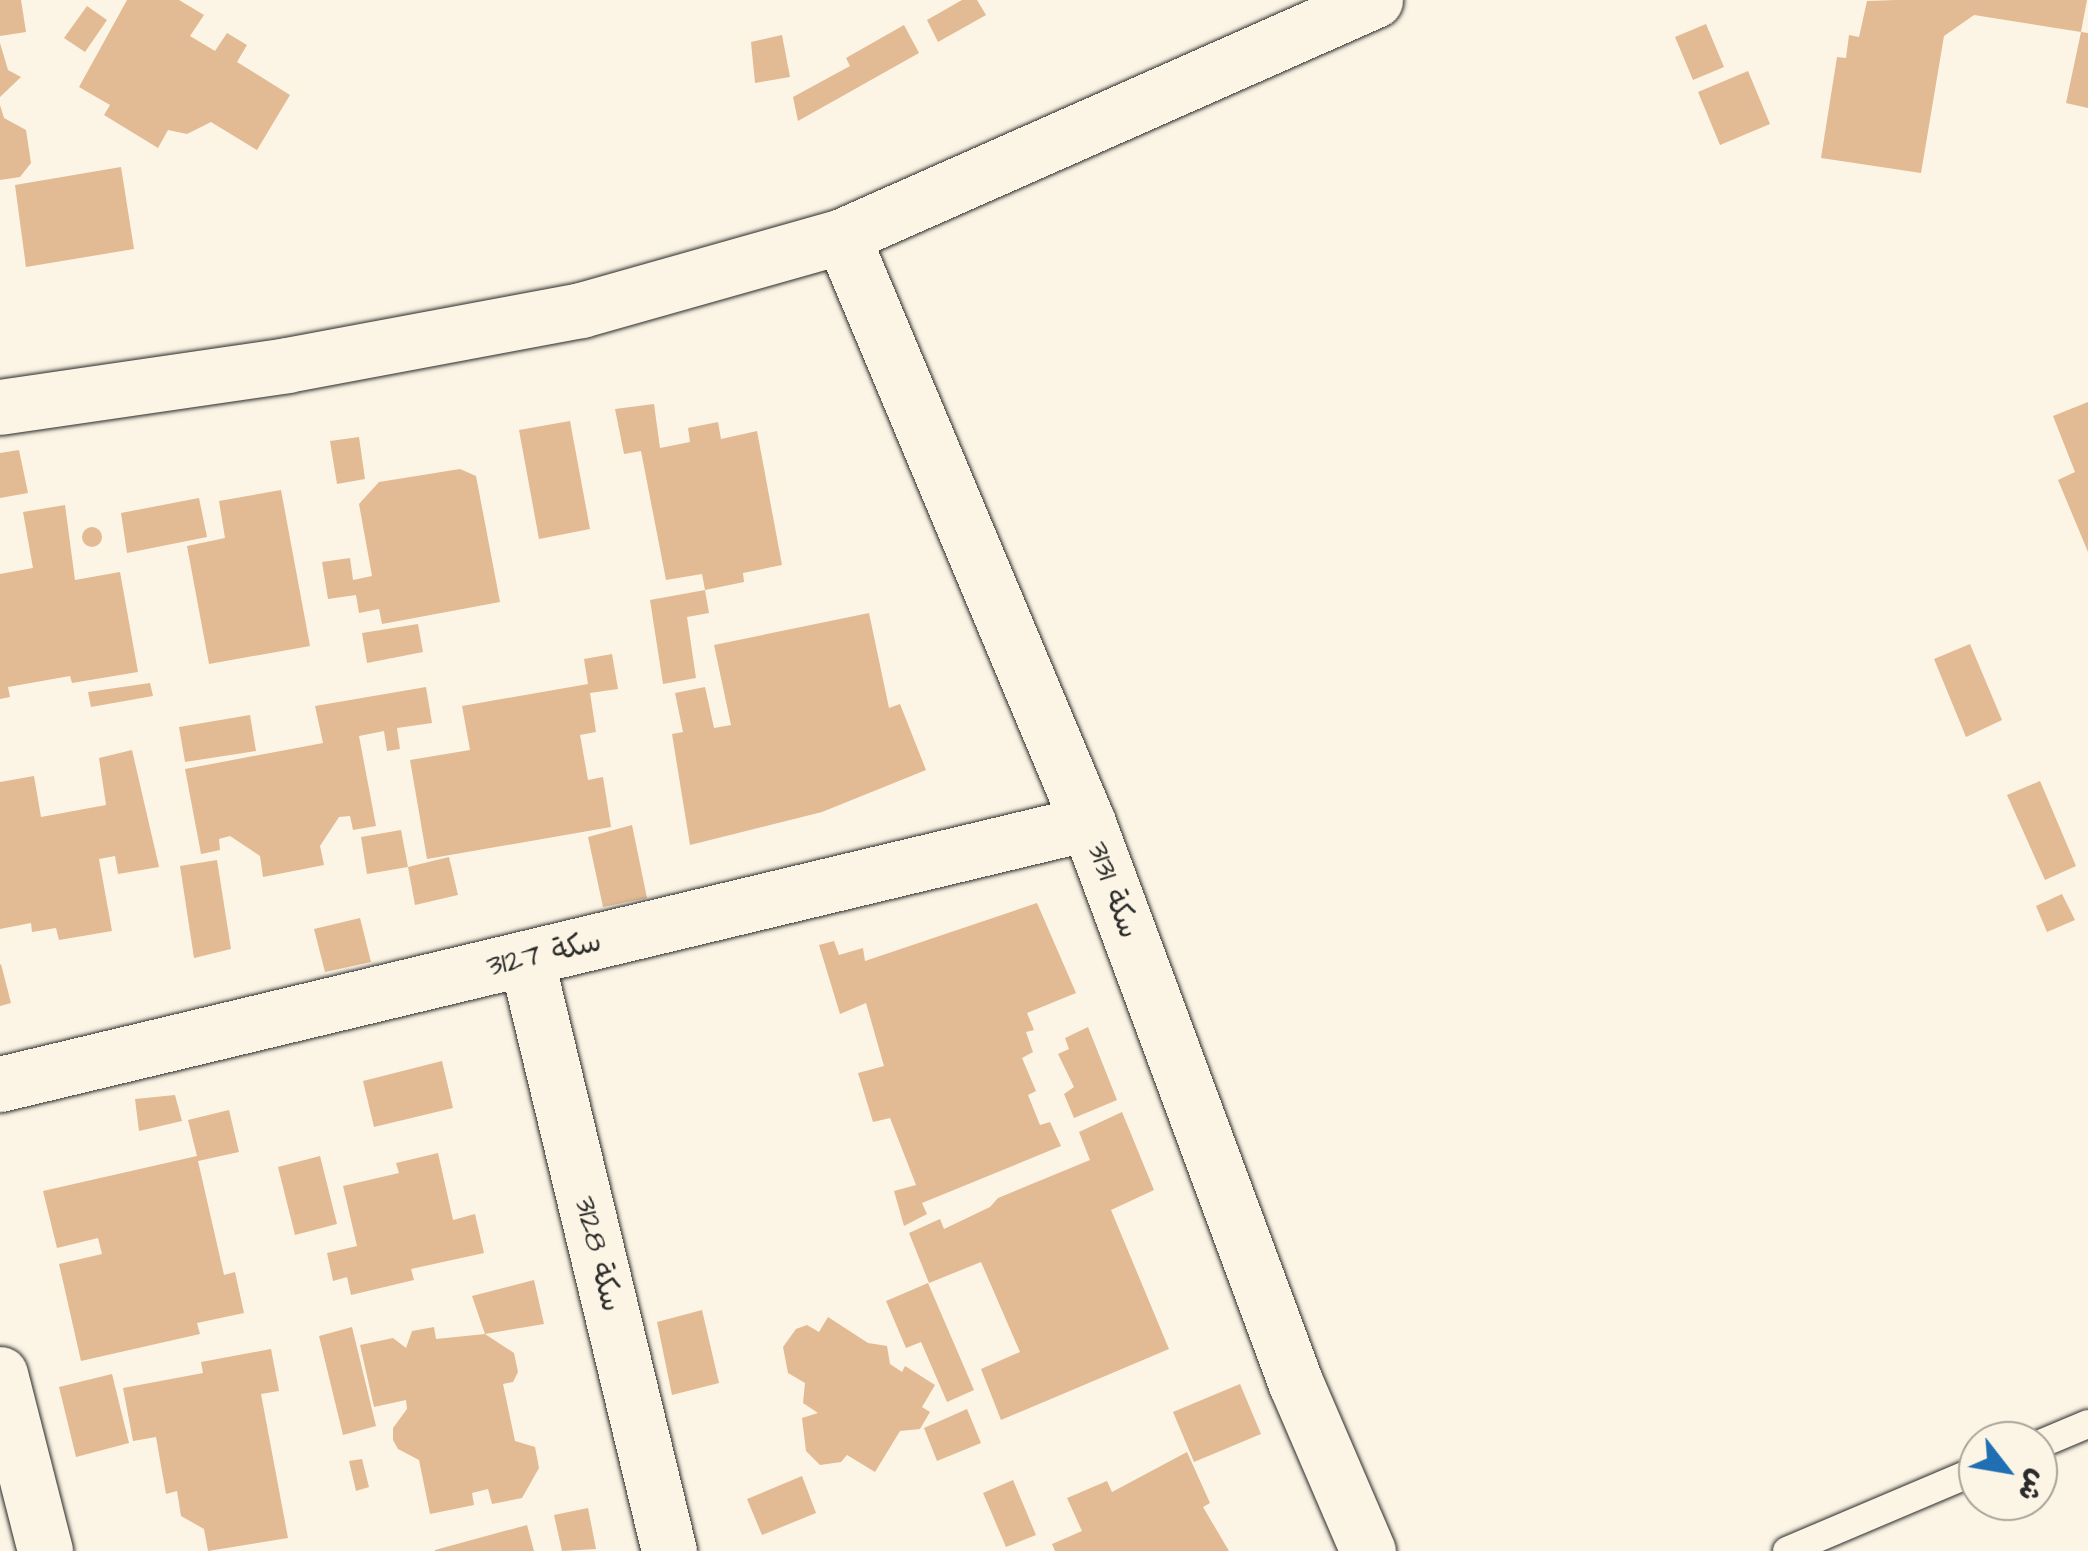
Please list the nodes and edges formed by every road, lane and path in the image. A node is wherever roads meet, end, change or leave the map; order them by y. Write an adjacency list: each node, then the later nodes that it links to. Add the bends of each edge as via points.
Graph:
1 (1375, 0): 2 (street)
2 (842, 236): 3 (street, via 581,310); 4 (street, سكة 3131)
3 (0, 407)
4 (1088, 823): 5 (street, سكة 3127); 13 (street, سكة 3131, via 1296,1384)
5 (526, 958): 6 (street, سكة 3127); 12 (street, سكة 3128)
6 (0, 1084)
7 (0, 1374): 11 (street)
8 (2088, 1424): 9 (lane)
9 (2058, 1437)
10 (1958, 1479): 14 (lane)
11 (45, 1551)
12 (669, 1551)
13 (1368, 1551)
14 (1788, 1551)

